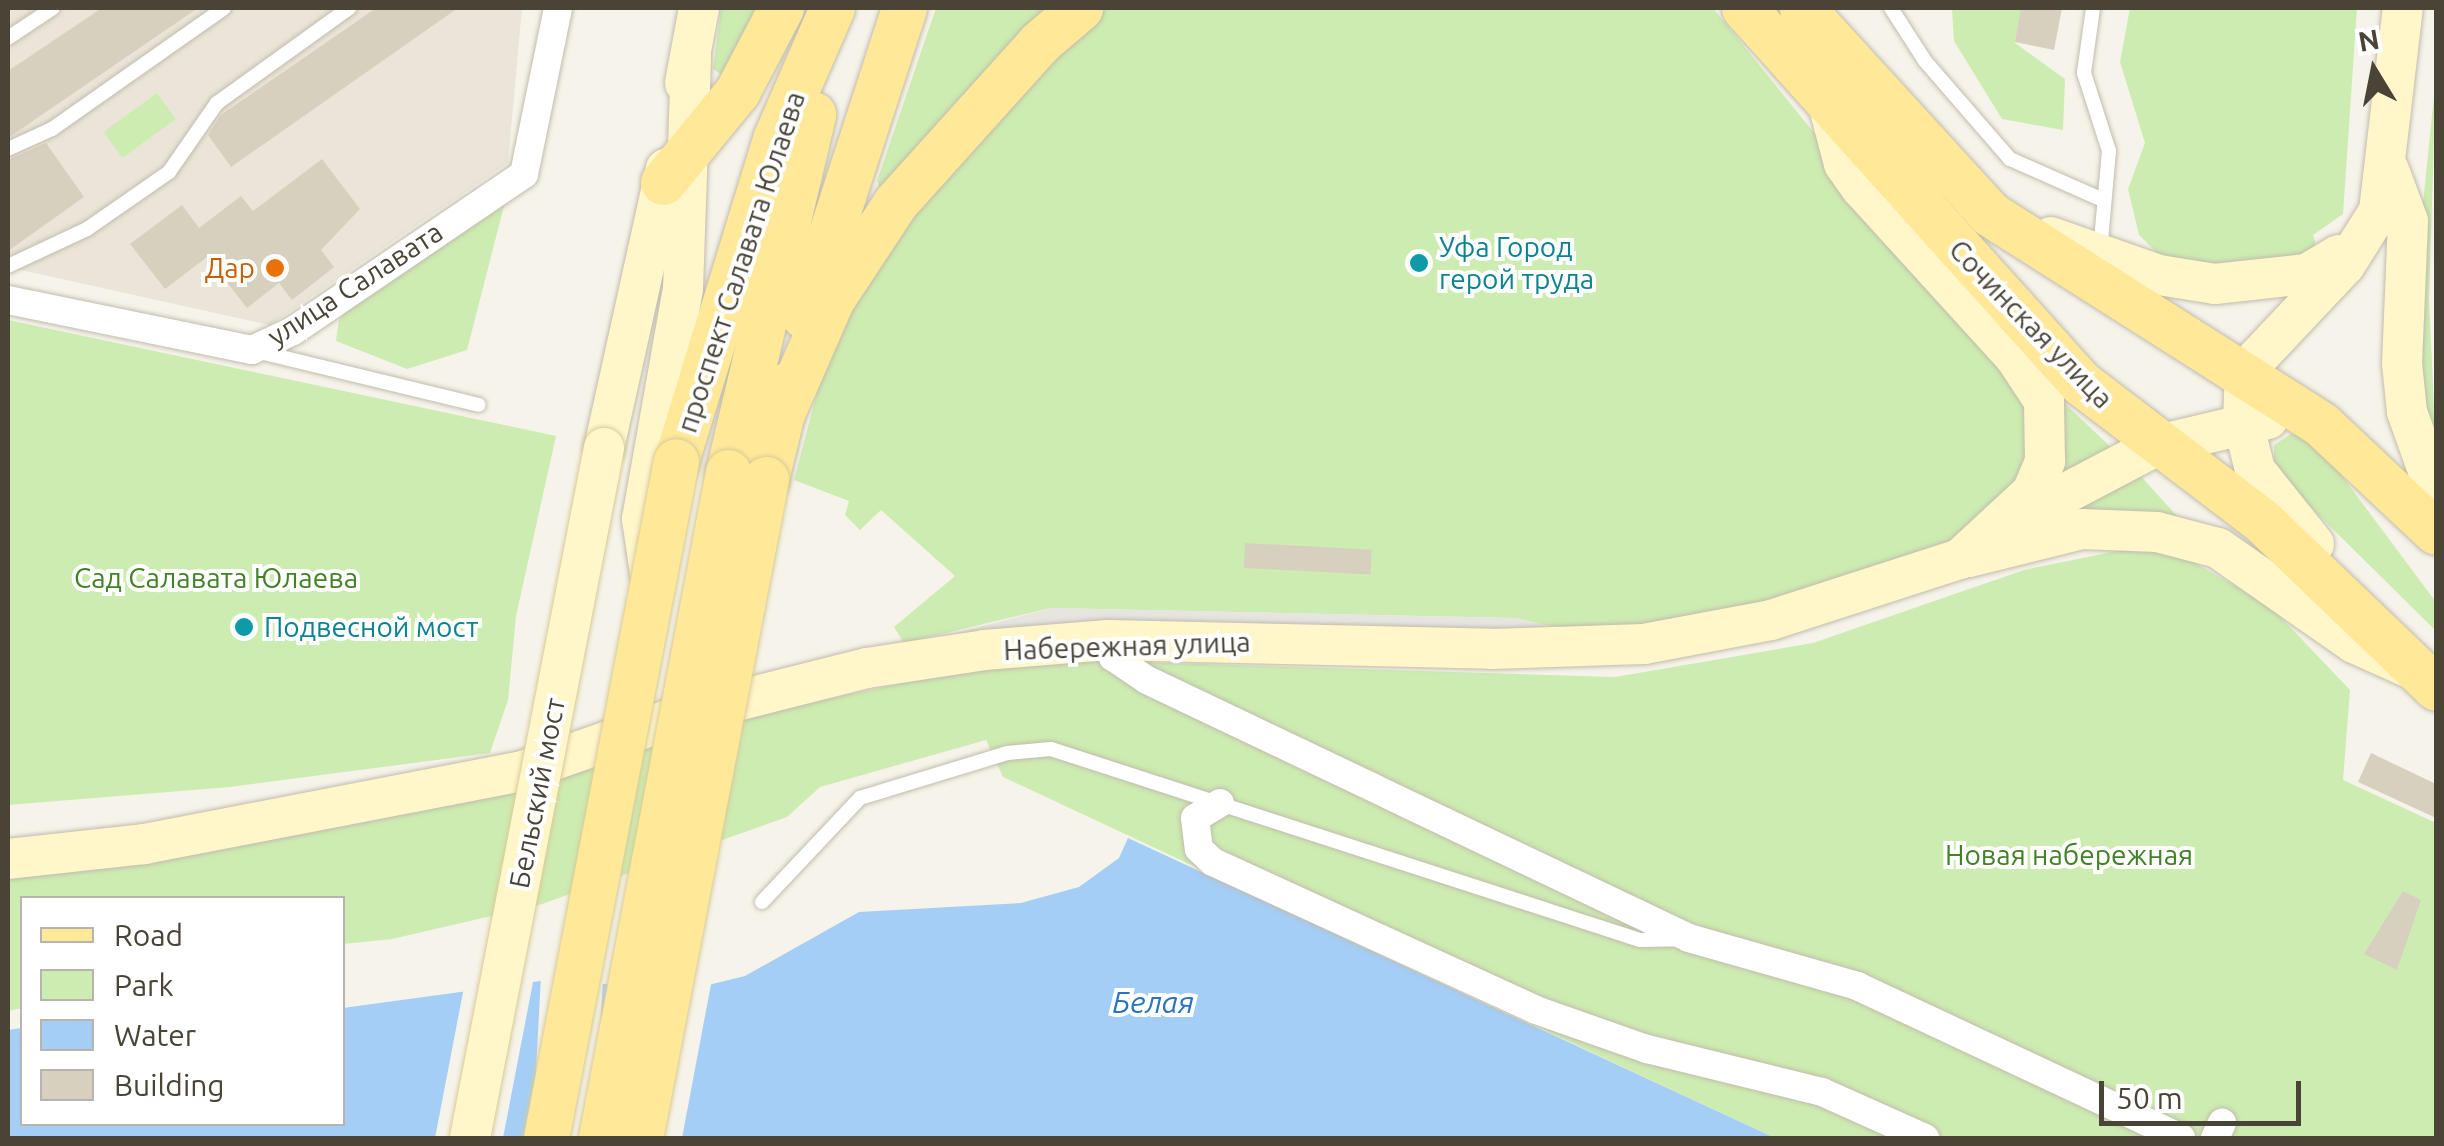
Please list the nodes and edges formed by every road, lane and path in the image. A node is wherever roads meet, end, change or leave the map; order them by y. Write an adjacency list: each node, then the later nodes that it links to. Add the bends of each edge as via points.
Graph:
1 (53, 8): 16 (lane)
2 (224, 8): 18 (lane, via 52,130)
3 (349, 8): 24 (lane, via 217,102 169,172 87,229)
4 (558, 8): 26 (street, улица Салавата, via 524,174 293,331)
5 (699, 8): 20 (street)
6 (780, 8): 20 (main road, via 737,92)
7 (832, 8): 33 (main road, проспект Салавата Юлаева, via 775,138)
8 (848, 8): 35 (main road, via 804,144)
9 (904, 8): 29 (main road, via 808,296)
10 (1080, 8): 29 (main road, via 1038,42 896,202 832,299)
11 (1724, 8): 15 (main road)
12 (1891, 8): 21 (lane, via 1925,60 2010,159)
13 (2093, 8): 21 (lane, via 2084,73 2110,151)
14 (2404, 8): 19 (street)
15 (1771, 16): 17 (main road, Сочинская улица); 22 (main road, Сочинская улица)
16 (8, 38)
17 (1828, 103): 32 (main road, Сочинская улица, via 2081,383); 37 (street, via 1844,164 1861,188 2015,357 2044,400 2045,461 2032,492)
18 (8, 149)
19 (2389, 170): 23 (street, via 2338,258 2308,274 2215,284); 27 (street, via 2378,211 2345,265); 36 (street, via 2408,221 2402,363 2408,412 2431,480)
20 (673, 171): 33 (street, via 684,289); 47 (street, Бельский мост, bridge, via 604,448)
21 (2103, 200): 23 (lane)
22 (1990, 214): 23 (street); 27 (main road, Сочинская улица)
23 (2100, 257)
24 (8, 266)
25 (8, 300): 26 (street, улица Салавата)
26 (252, 350): 28 (lane)
27 (2245, 371): 30 (street); 31 (main road, Сочинская улица); 32 (street, via 2236,399)
28 (479, 405)
29 (783, 411): 35 (main road)
30 (2244, 422): 31 (street); 32 (street); 34 (street)
31 (2307, 422): 34 (street, via 2260,439); 36 (main road, Сочинская улица)
32 (2176, 438): 37 (street); 38 (main road, Сочинская улица)
33 (666, 460): 48 (main road, bridge, via 652,586)
34 (2255, 470): 38 (street, via 2338,574)
35 (747, 475): 49 (main road, bridge); 50 (main road, bridge)
36 (2434, 528)
37 (1974, 547): 39 (street, Набережная улица, via 1771,620 1644,644); 40 (street, via 2082,530 2157,532 2218,548 2354,643)
38 (2347, 604): 40 (main road, Сочинская улица)
39 (1108, 640): 42 (street, Набережная улица, via 868,668 685,714 523,772); 46 (street, via 1113,657 1147,680)
40 (2427, 680)
41 (1220, 803): 45 (lane, via 1067,753 1006,753 860,798); 46 (lane, via 1640,940); 51 (street, via 1196,818 1199,850 1213,862 1536,1010 1647,1049 1835,1096)
42 (206, 827): 43 (street, Набережная улица); 44 (street, Набережная улица, via 144,844)
43 (8, 835)
44 (8, 860)
45 (762, 902)
46 (1689, 938): 52 (street, via 1868,990)
47 (470, 1138)
48 (546, 1138)
49 (601, 1138)
50 (640, 1138)
51 (1926, 1138)
52 (2181, 1138)

